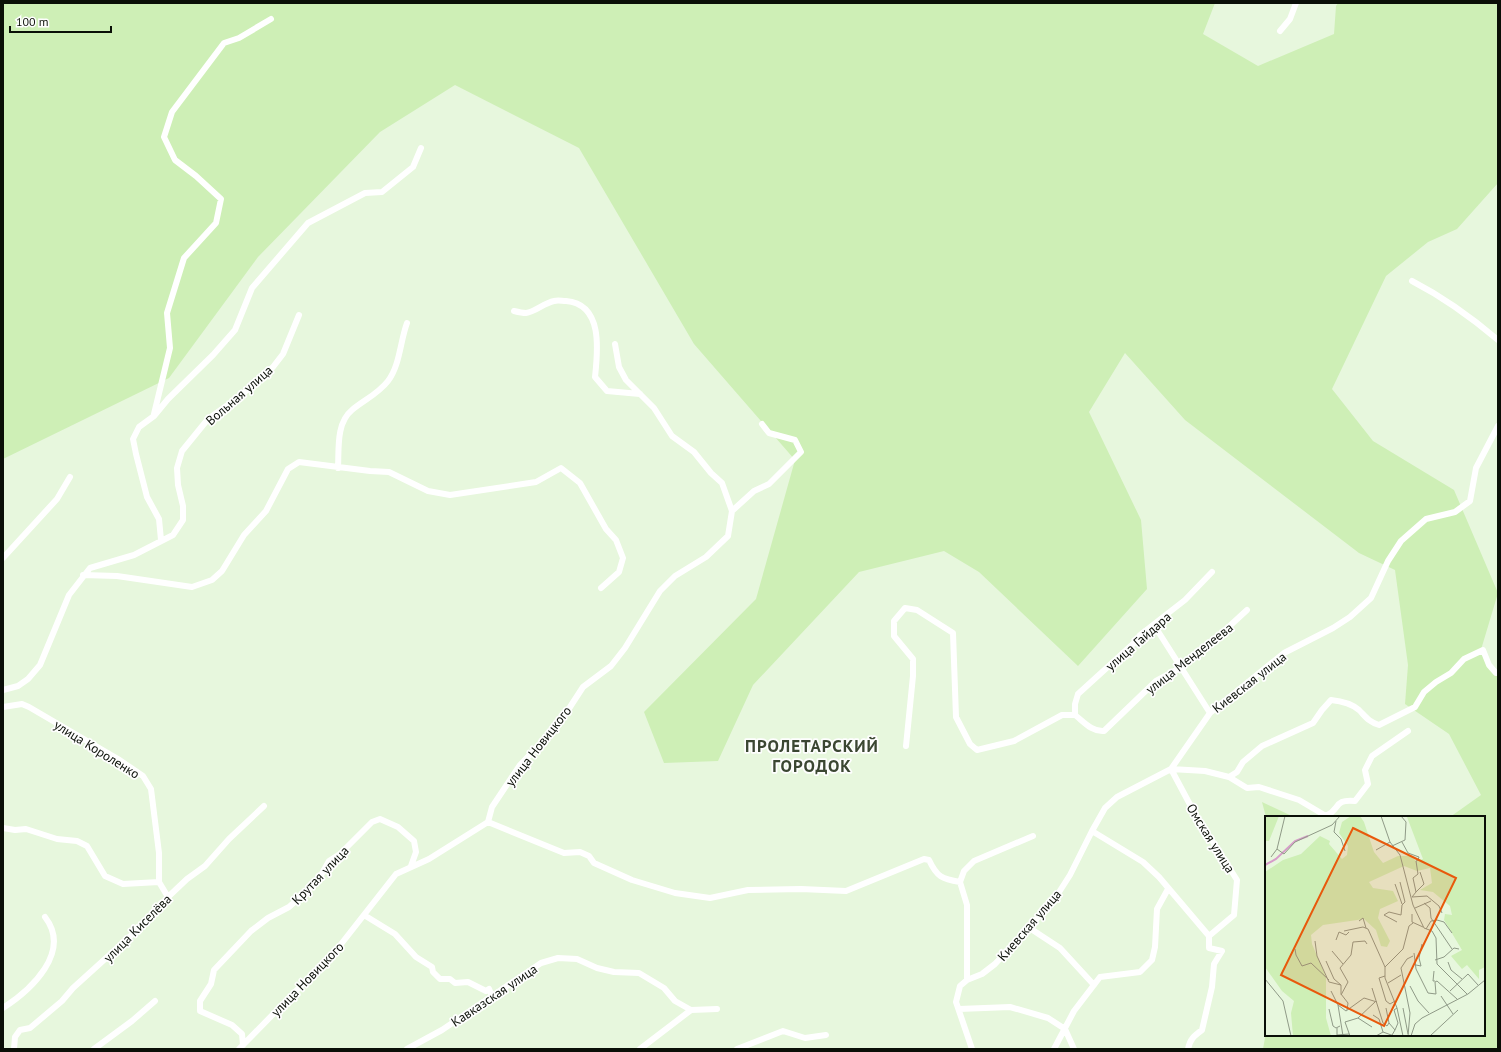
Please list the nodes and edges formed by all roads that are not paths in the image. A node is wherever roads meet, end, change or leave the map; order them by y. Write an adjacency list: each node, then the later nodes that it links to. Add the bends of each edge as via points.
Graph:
1 (1296, 3): 3 (street, via 1290,19)
2 (272, 19): 12 (street, via 239,38 224,43 172,112 164,137 175,160 221,199 216,223 184,258 167,313 170,348)
3 (1280, 31)
4 (421, 148): 12 (street, via 413,167 382,192 365,193 308,223 252,288 235,330)
5 (1412, 281): 9 (street, via 1476,321)
6 (514, 311): 11 (street, via 527,313 555,300 575,302 588,311 594,325 598,349 595,377 607,391)
7 (299, 315): 18 (street, Вольная улица, via 283,354 272,368 239,397 208,419 182,451 177,468 183,506 182,520 173,534)
8 (407, 323): 15 (street, via 398,360 388,381 375,395 350,410 340,427)
9 (1498, 340)
10 (614, 344): 11 (street, via 619,367 626,380)
11 (640, 394): 17 (street, улица Новицкого, via 654,408 672,436 694,452 722,483)
12 (154, 416): 18 (street, via 139,427 133,439 147,497 159,519)
13 (762, 424): 17 (street, via 769,433 795,440 801,452 769,484 754,491)
14 (1498, 426): 29 (street, Киевская улица, via 1476,468 1470,501 1455,512 1426,519 1401,541 1388,561 1371,598 1350,617 1284,653)
15 (338, 468): 21 (street, via 299,462 288,469 266,511 244,535 222,571 212,580 192,586 169,585 117,576); 22 (street, via 389,472 428,491 450,495 536,482 561,468 580,483 606,529 616,540 624,558 619,572)
16 (70, 477): 19 (street, via 57,499)
17 (732, 511): 36 (street, улица Новицкого, via 728,536 706,557 675,576 660,591 611,666 583,687 559,724 520,765 492,807)
18 (161, 540): 21 (street, via 134,555 90,568)
19 (3, 558)
20 (1212, 572): 24 (street, улица Гайдара, via 1185,600)
21 (83, 575): 27 (street, via 69,595 40,665 23,682)
22 (601, 588)
23 (1246, 610): 25 (street, улица Менделеева)
24 (1154, 625): 25 (street); 30 (street, улица Гайдара, via 1140,635 1078,694)
25 (1180, 668): 29 (street); 30 (street, улица Менделеева, via 1156,681 1104,731 1088,726)
26 (1498, 673): 34 (street, via 1489,665 1484,651 1471,655 1424,692 1415,707 1379,725 1370,722 1358,709 1342,701 1331,700 1313,723 1262,746 1243,762 1237,772)
27 (3, 690)
28 (3, 707): 41 (street, улица Короленко, via 22,704 29,707 143,776 151,789)
29 (1210, 713): 33 (street, Киевская улица)
30 (1075, 715): 32 (street, via 1062,715 1014,741 977,750 970,744 956,717 953,633 917,610 905,608 894,621 894,636 913,659)
31 (1408, 730): 34 (street, via 1372,756 1365,770 1368,784 1355,801 1345,800 1339,803 1332,814 1326,816 1299,800 1259,787 1247,788)
32 (906, 746)
33 (1171, 769): 34 (street, via 1205,771); 38 (street, Киевская улица, via 1116,797 1105,808); 48 (street, Омская улица, via 1197,818 1237,880 1234,914)
34 (1228, 777)
35 (264, 806): 44 (street, улица Киселёва, via 205,866)
36 (488, 822): 40 (street, улица Новицкого, via 429,859); 42 (street, via 564,853 580,852 589,856 594,863 632,880 675,893 710,898 748,890 846,891 924,859 929,860 935,872 946,880)
37 (3, 828): 41 (street, via 26,829 57,839 77,841 87,846 106,876 123,884)
38 (1092, 831): 43 (street, via 1143,862); 47 (street, Киевская улица, via 1054,900)
39 (1033, 836): 42 (street, via 974,861 964,871)
40 (411, 866): 45 (street, улица Новицкого, via 396,874); 59 (street, Крутая улица, via 416,852 414,841 380,819 372,822 340,854 329,861 320,877 308,890 289,907 251,931 214,970 211,984 200,1002 200,1011 232,1025 242,1034)
41 (160, 882): 44 (street, улица Короленко)
42 (960, 882): 49 (street, via 967,906)
43 (1168, 889): 48 (street); 50 (street, via 1157,909 1152,960 1140,972 1100,977)
44 (168, 897): 60 (street, улица Киселёва, via 148,920 62,1001 30,1028 20,1030 15,1037)
45 (364, 915): 51 (street, via 395,934 416,957 432,967 440,979 455,983 473,983 489,989); 59 (street, улица Новицкого, via 338,948)
46 (45, 917): 53 (street, via 54,934 54,947 47,964 37,980 19,998)
47 (1028, 927): 49 (street, Киевская улица, via 995,964 982,974); 50 (street, via 1060,948)
48 (1209, 936): 68 (street, via 1209,948 1222,952 1214,964 1212,987 1202,1030 1194,1036)
49 (967, 980): 55 (street, via 960,986 956,1002)
50 (1094, 985): 57 (street, via 1074,1011)
51 (492, 996): 56 (street, Кавказская улица, via 541,963 558,958 577,958 597,968 639,973 664,988 675,1001); 62 (street, Кавказская улица, via 442,1030)
52 (155, 1000): 61 (street)
53 (3, 1008)
54 (717, 1009): 56 (street)
55 (959, 1009): 57 (street, via 1010,1007 1048,1018); 65 (street)
56 (691, 1010): 63 (street)
57 (1065, 1029): 66 (street); 67 (street)
58 (826, 1035): 64 (street, via 805,1038 783,1031)
59 (241, 1047)
60 (14, 1049)
61 (94, 1049)
62 (407, 1049)
63 (640, 1049)
64 (737, 1049)
65 (972, 1049)
66 (1054, 1049)
67 (1074, 1049)
68 (1188, 1049)

